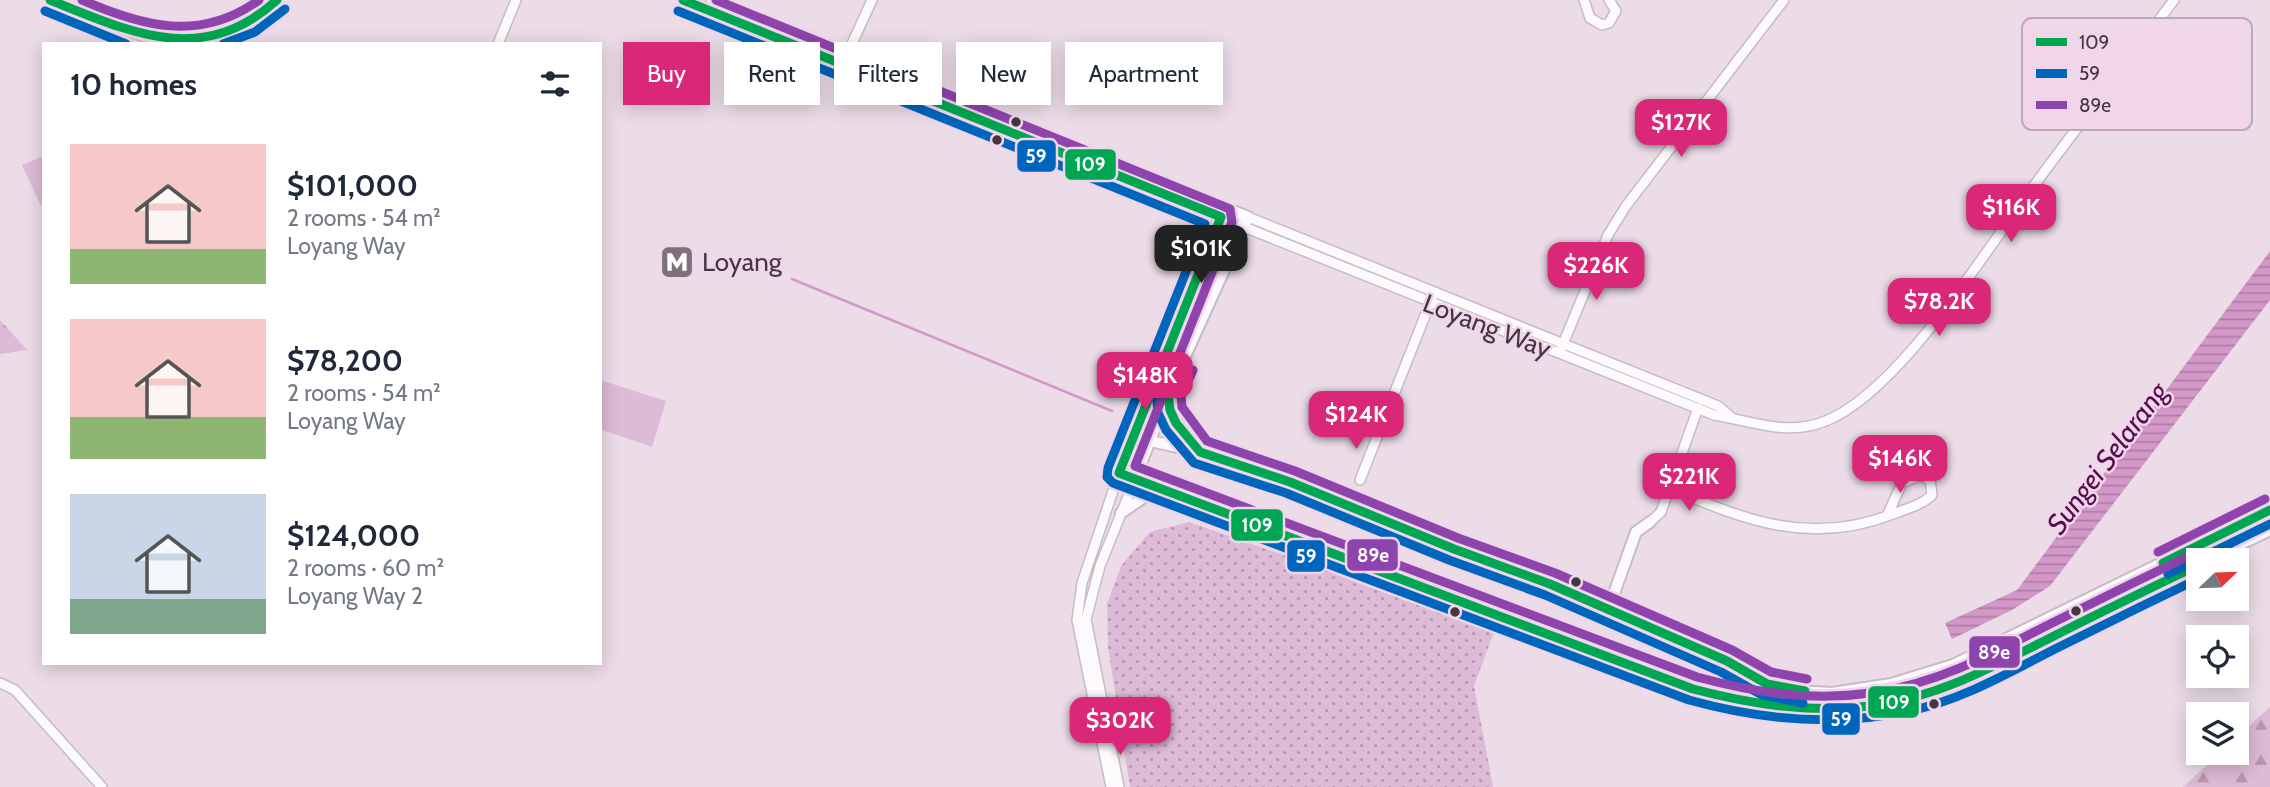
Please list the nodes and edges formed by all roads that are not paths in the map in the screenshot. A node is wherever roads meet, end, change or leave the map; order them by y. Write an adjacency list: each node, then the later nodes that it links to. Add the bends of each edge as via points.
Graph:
1 (50, 0): 13 (street)
2 (268, 0): 13 (street, via 234,24)
3 (276, 0): 13 (street, via 235,29 155,39)
4 (516, 0): 14 (street)
5 (683, 0): 17 (main road, Loyang Way)
6 (712, 0): 16 (main road, Loyang Way)
7 (872, 0): 15 (street)
8 (1584, 0): 9 (street, via 1590,18 1602,25 1609,23 1616,11)
9 (1609, 0)
10 (1784, 0): 24 (street, via 1626,206 1608,235)
11 (2174, 0): 12 (street, Loyang Way)
12 (2161, 18)
13 (136, 35)
14 (499, 42)
15 (853, 42)
16 (834, 55)
17 (834, 56)
18 (942, 99): 20 (main road, Loyang Way)
19 (2078, 130): 29 (street, Loyang Way, via 1973,272 1881,383 1854,407 1805,427 1782,429)
20 (1223, 213): 21 (main road, Loyang Way); 30 (main road)
21 (1246, 222): 22 (street, Loyang Way); 23 (street, Loyang Way); 25 (main road)
22 (1428, 290): 23 (street); 24 (street, Loyang Way)
23 (1431, 303): 24 (street, Loyang Way); 35 (street)
24 (1561, 349): 26 (street, Loyang Way); 28 (street, Loyang Way)
25 (1168, 394): 31 (main road); 32 (main road, via 1176,423)
26 (1692, 397): 27 (street, Loyang Way); 28 (street)
27 (1713, 404): 28 (street); 29 (street, Loyang Way)
28 (1698, 408): 29 (street, Loyang Way); 36 (street)
29 (1733, 418)
30 (1133, 437): 31 (main road); 33 (main road)
31 (1151, 441): 32 (main road); 34 (main road)
32 (1200, 452): 45 (main road, via 1290,482)
33 (1119, 473): 34 (main road); 48 (street, via 1082,583 1077,620)
34 (1135, 480): 37 (main road); 39 (street)
35 (1360, 480)
36 (1670, 488): 40 (street, via 1729,514 1779,526 1822,530); 41 (street, via 1661,512)
37 (1175, 495): 39 (main road, via 1144,497); 44 (main road, via 1693,689 1748,704 1797,710 1852,708 1940,690)
38 (2270, 510): 45 (main road, via 1953,665 1891,684 1832,693 1767,684)
39 (1121, 513): 49 (street, via 1094,583 1086,619)
40 (1887, 516): 40 (street, via 1902,483 1921,475 1930,480 1933,490 1929,498)
41 (1650, 522): 45 (main road, via 1636,532 1612,599)
42 (2270, 530): 43 (main road)
43 (2233, 548)
44 (2186, 571)
45 (1619, 612)
46 (0, 682): 47 (street, via 15,690)
47 (102, 787)
48 (1111, 787)
49 (1119, 787)

